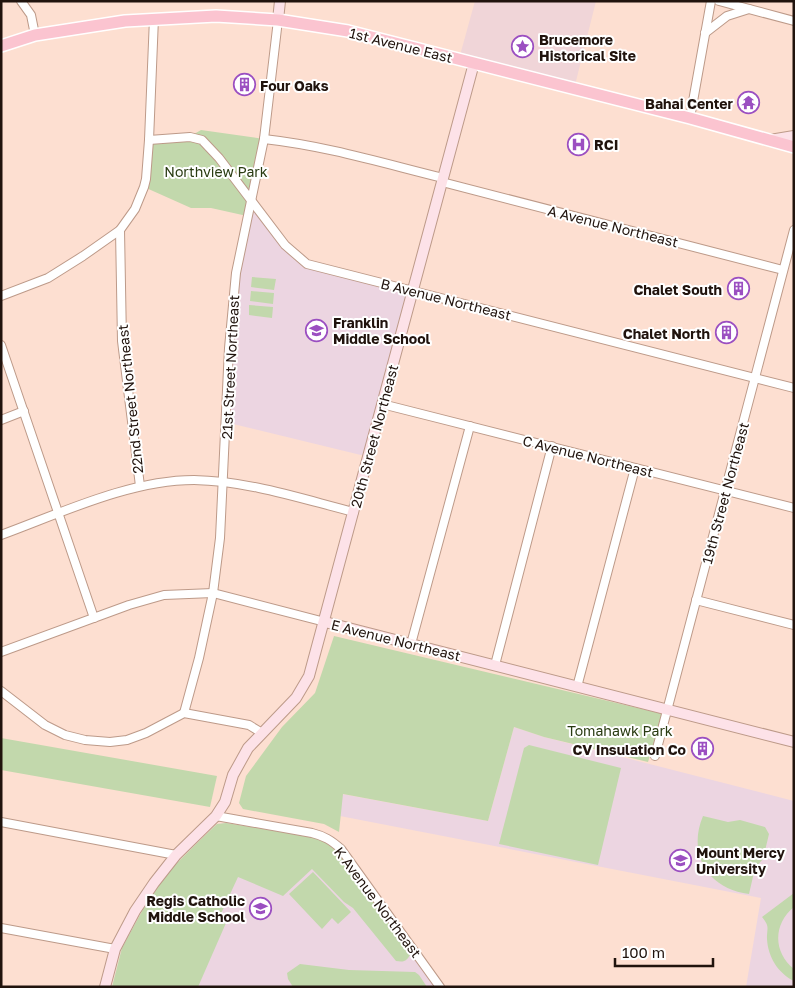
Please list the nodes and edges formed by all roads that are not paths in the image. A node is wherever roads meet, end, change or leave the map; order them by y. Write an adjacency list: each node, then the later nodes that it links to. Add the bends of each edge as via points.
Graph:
1 (21, 1): 11 (street, via 31,15)
2 (280, 1): 8 (street)
3 (711, 1): 10 (street)
4 (719, 1): 6 (street)
5 (744, 1): 6 (street)
6 (751, 8): 9 (street); 10 (street, via 727,16)
7 (154, 18): 8 (main road, 1st Avenue East, via 216,16); 11 (main road, 1st Avenue East); 17 (street)
8 (278, 20): 13 (main road, 1st Avenue East, via 348,31); 16 (street, 21st Street Northeast)
9 (794, 21)
10 (705, 33): 14 (street)
11 (35, 35): 12 (main road, 1st Avenue East)
12 (1, 46)
13 (474, 63): 14 (main road, 1st Avenue East); 20 (street, 20th Street Northeast)
14 (690, 118): 18 (main road, 1st Avenue East)
15 (794, 136): 18 (street)
16 (264, 139): 20 (street, A Avenue Northeast, via 341,152); 21 (street, 21st Street Northeast)
17 (149, 140): 21 (street, B Avenue Northeast, via 190,137 202,140); 22 (street, via 144,187 135,209)
18 (768, 140): 19 (main road, 1st Avenue East)
19 (794, 147)
20 (442, 180): 24 (street, A Avenue Northeast); 26 (street, 20th Street Northeast)
21 (251, 201): 26 (street, B Avenue Northeast, via 285,245 306,264); 37 (street, 21st Street Northeast, via 236,273)
22 (120, 230): 27 (street, via 48,278); 38 (street, 22nd Street Northeast, via 122,342)
23 (794, 230): 24 (street, 19th Street Northeast)
24 (784, 268): 25 (street, A Avenue Northeast); 29 (street, 19th Street Northeast)
25 (794, 269)
26 (414, 291): 29 (street, B Avenue Northeast); 31 (street, 20th Street Northeast)
27 (1, 296)
28 (1, 345): 32 (street)
29 (756, 378): 30 (street, B Avenue Northeast); 39 (street, 19th Street Northeast)
30 (794, 388)
31 (382, 404): 34 (street, C Avenue Northeast); 41 (street, 20th Street Northeast)
32 (24, 411): 33 (street); 42 (street)
33 (1, 420)
34 (470, 426): 35 (street, C Avenue Northeast); 49 (street)
35 (552, 446): 36 (street, C Avenue Northeast); 51 (street)
36 (635, 468): 39 (street, C Avenue Northeast); 52 (street)
37 (224, 482): 38 (street, via 182,481); 41 (street); 44 (street, 21st Street Northeast)
38 (140, 486): 42 (street)
39 (725, 490): 40 (street, C Avenue Northeast); 45 (street, 19th Street Northeast)
40 (794, 508)
41 (354, 512): 47 (street, 20th Street Northeast)
42 (59, 514): 43 (street); 46 (street)
43 (1, 535)
44 (213, 593): 46 (street, E Avenue Northeast, via 164,595); 47 (street, E Avenue Northeast); 55 (street, 21st Street Northeast)
45 (696, 600): 48 (street); 54 (street, 19th Street Northeast)
46 (94, 618): 50 (street, E Avenue Northeast)
47 (325, 622): 49 (street, E Avenue Northeast); 56 (street, 20th Street Northeast, via 306,684)
48 (794, 625)
49 (411, 644): 51 (street, E Avenue Northeast)
50 (1, 652)
51 (495, 665): 52 (street, E Avenue Northeast)
52 (577, 687): 54 (street, E Avenue Northeast)
53 (1, 691): 55 (street, via 45,725 85,740 127,740)
54 (667, 709): 57 (street, E Avenue Northeast); 58 (street, 19th Street Northeast)
55 (184, 713): 56 (street, via 249,725)
56 (262, 733): 59 (street, 20th Street Northeast, via 240,761 225,802)
57 (794, 742)
58 (655, 756)
59 (216, 816): 61 (street, 20th Street Northeast); 65 (street, K Avenue Northeast, via 312,833 332,841)
60 (1, 822): 61 (street)
61 (176, 854): 63 (street, 20th Street Northeast, via 135,910)
62 (1, 928): 63 (street)
63 (115, 949): 64 (street, 20th Street Northeast)
64 (105, 987)
65 (440, 987)

